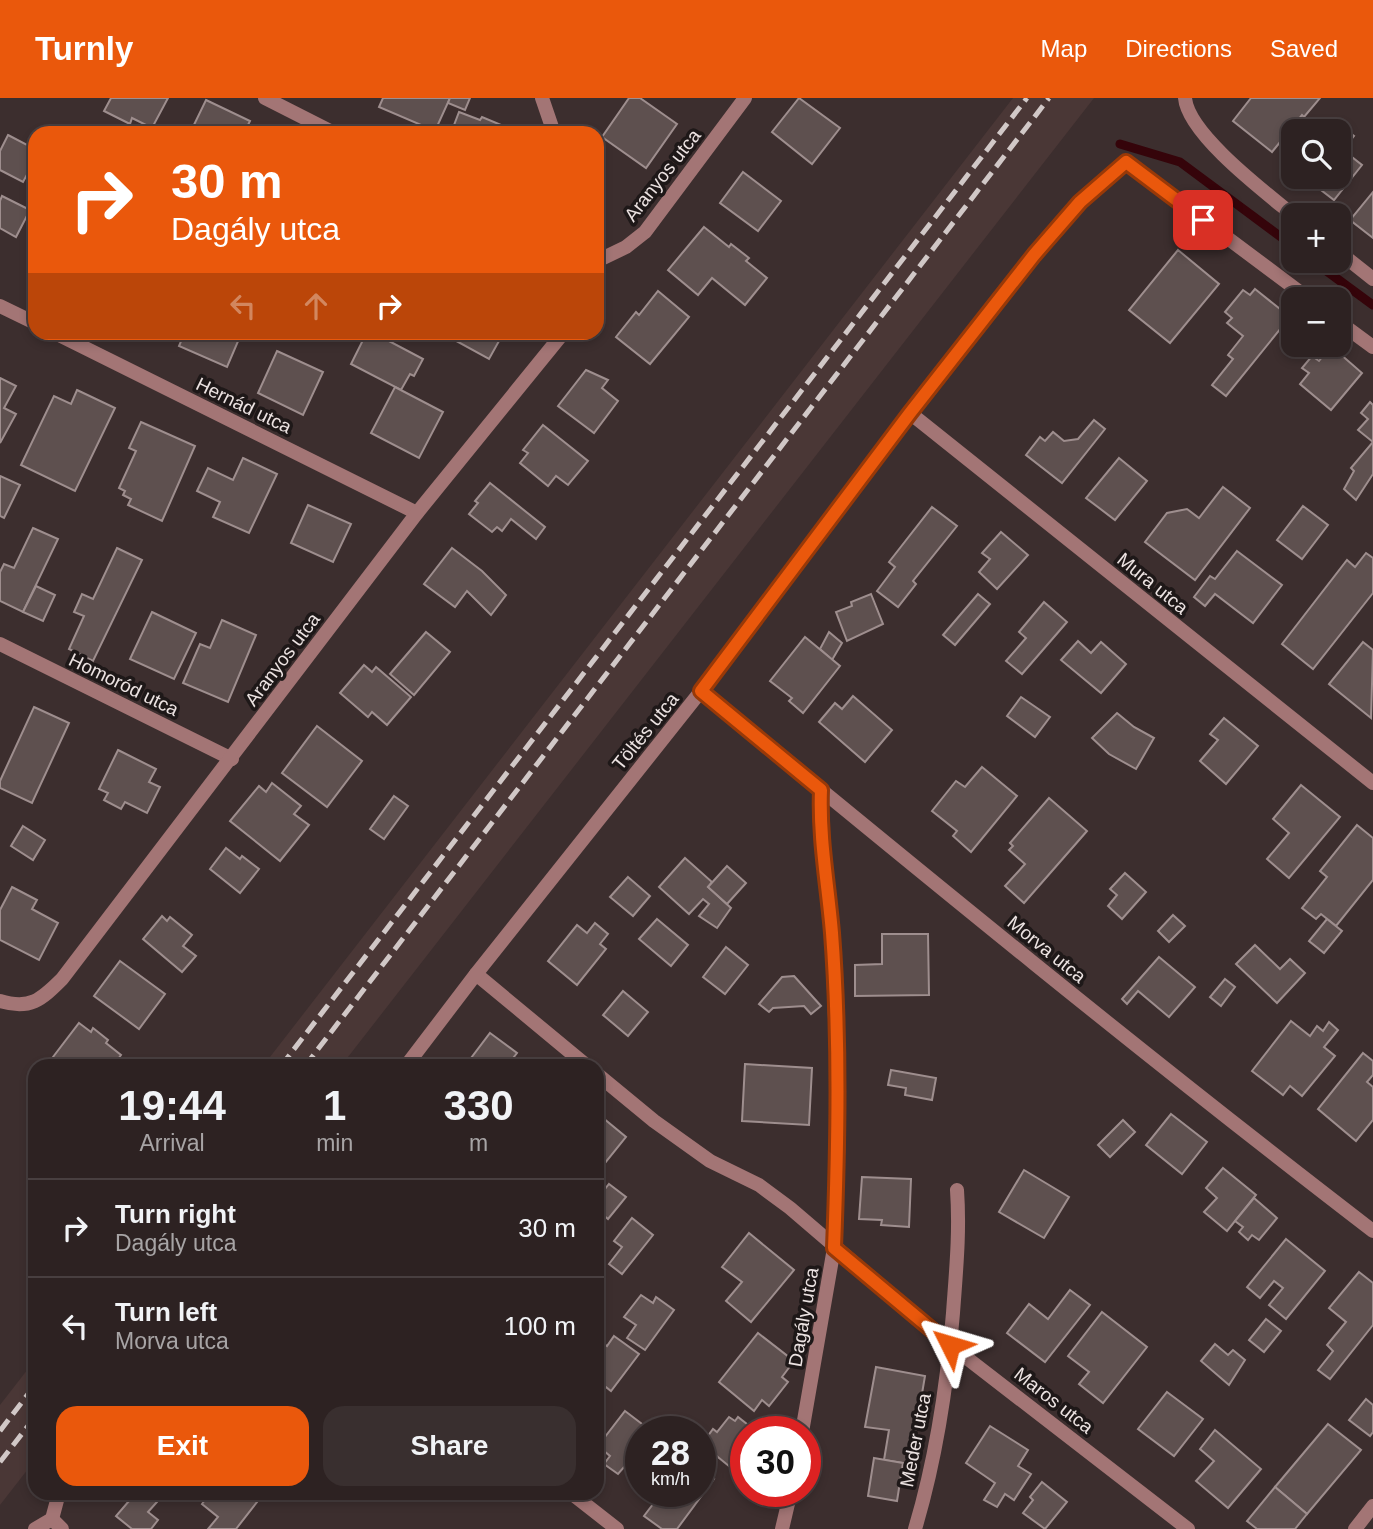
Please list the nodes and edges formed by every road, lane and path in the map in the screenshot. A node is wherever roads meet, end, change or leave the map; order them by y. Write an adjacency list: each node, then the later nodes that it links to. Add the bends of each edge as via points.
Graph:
1 (265, 98): 5 (street)
2 (542, 98): 6 (street)
3 (745, 98): 8 (street, Aranyos utca, via 645,232)
4 (1185, 98): 7 (street, via 1193,121 1215,147)
5 (320, 126)
6 (552, 126)
7 (1281, 205)
8 (604, 258)
9 (1351, 262): 10 (street)
10 (1373, 279)
11 (1293, 287): 18 (street, Töltés utca, via 1126,162 1080,202 1034,255)
12 (0, 306): 13 (street)
13 (28, 320)
14 (1351, 331): 17 (street)
15 (69, 340): 19 (street, Hernád utca)
16 (558, 340): 19 (street, Aranyos utca)
17 (1373, 347)
18 (910, 413): 21 (street, Töltés utca); 23 (street, Mura utca)
19 (417, 513): 22 (street, Aranyos utca)
20 (0, 644): 22 (street, Homoród utca)
21 (701, 691): 24 (street, Morva utca); 25 (street, Töltés utca)
22 (232, 759): 26 (street, Aranyos utca, via 62,979 28,1005)
23 (1373, 783)
24 (821, 790): 31 (street, Morva utca); 32 (street, Dagály utca, via 822,853 832,934 838,1119)
25 (476, 974): 27 (street, Töltés utca); 28 (street)
26 (0, 1001)
27 (411, 1059)
28 (579, 1059)
29 (604, 1080): 32 (street, Maros utca, via 710,1161 759,1185)
30 (957, 1190): 33 (street, Meder utca, via 960,1233)
31 (1373, 1231)
32 (834, 1248): 33 (street, Maros utca); 34 (street, Dagály utca)
33 (950, 1345): 43 (street, Meder utca, via 940,1419); 44 (street, Maros utca)
34 (805, 1416)
35 (59, 1500): 39 (street)
36 (580, 1500): 41 (street)
37 (1373, 1506): 45 (street)
38 (787, 1507): 42 (street)
39 (57, 1524): 40 (street)
40 (35, 1529)
41 (617, 1529)
42 (782, 1529)
43 (915, 1529)
44 (1188, 1529)
45 (1355, 1529)

